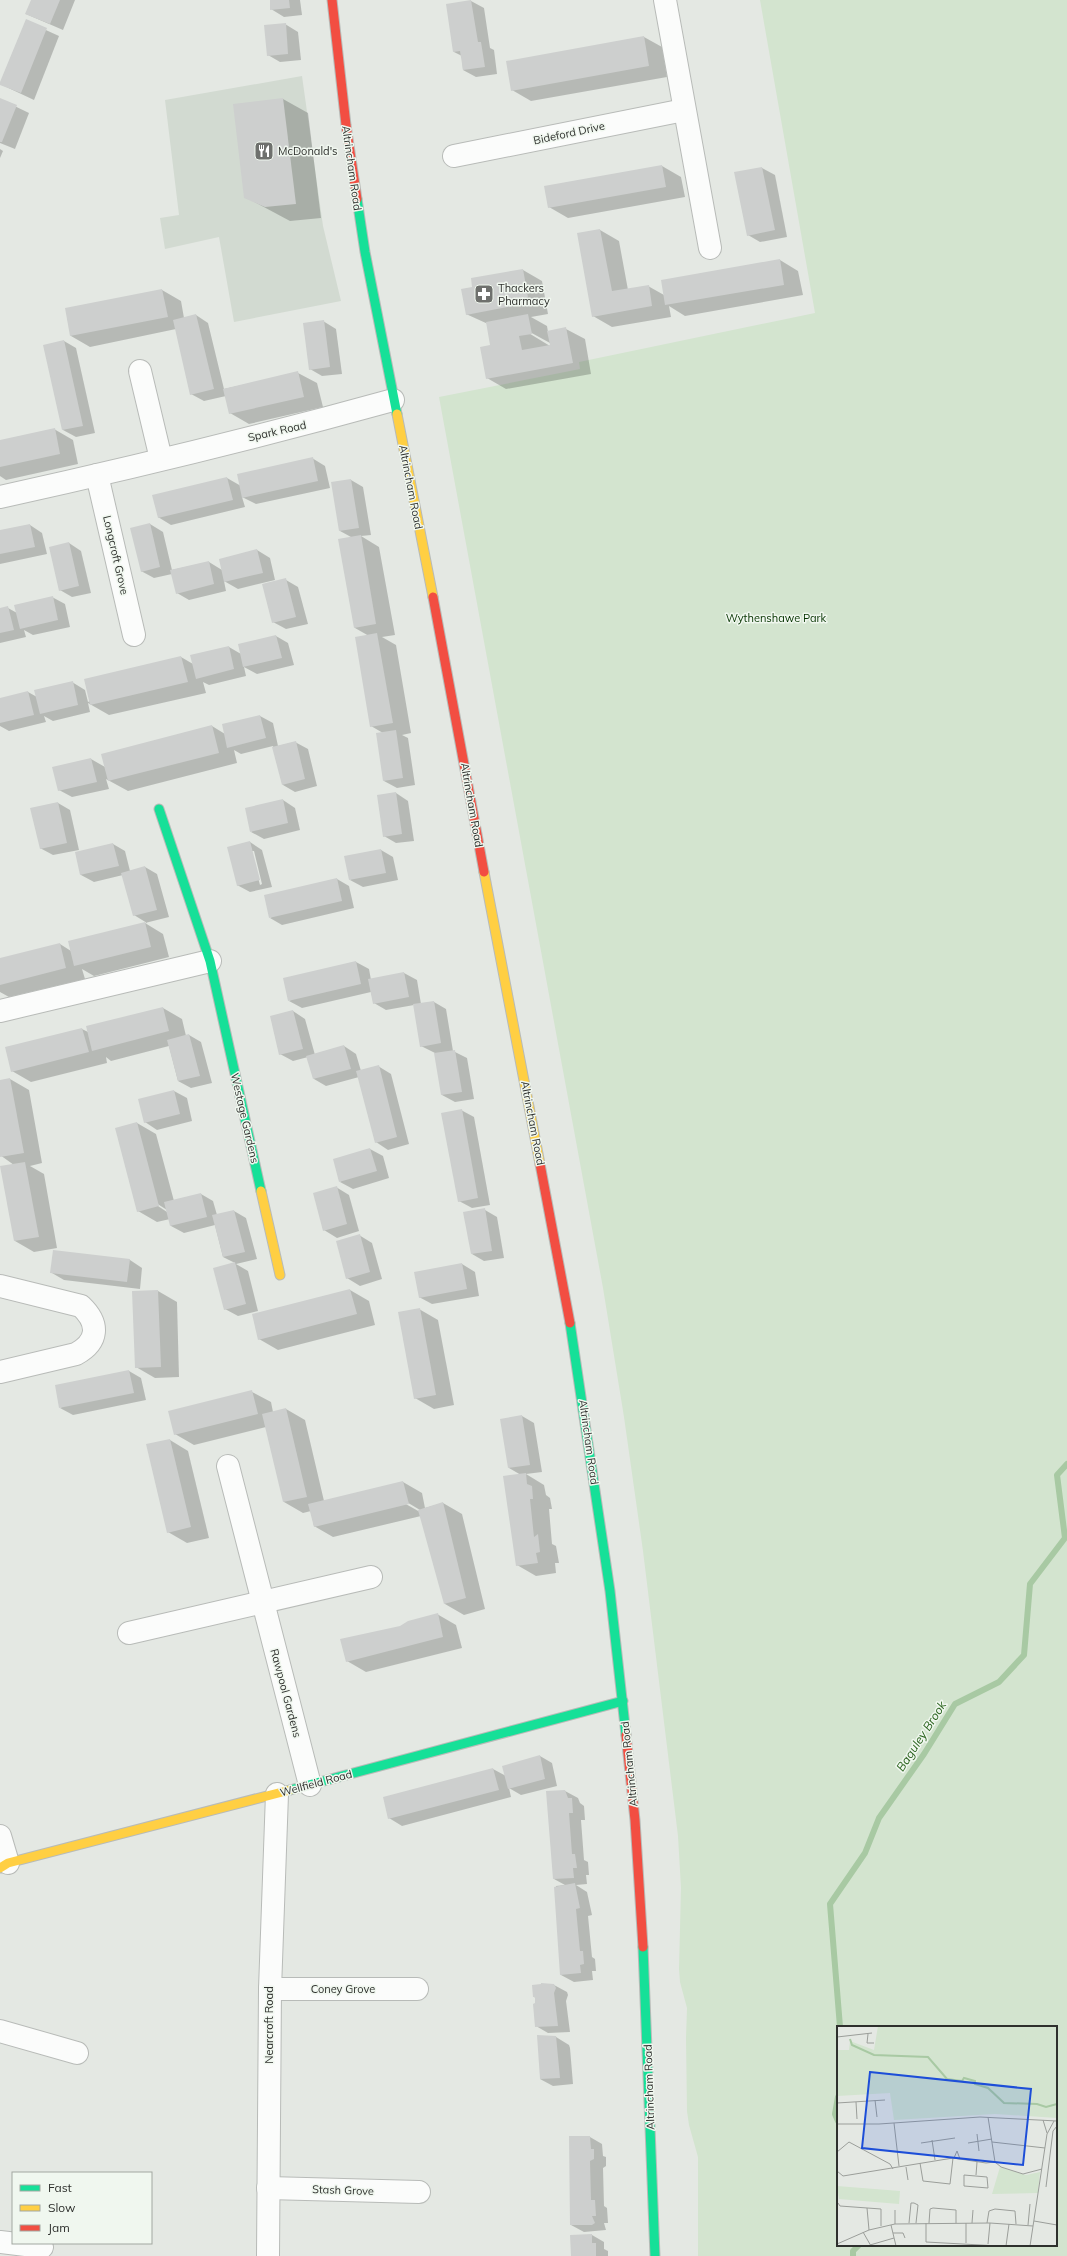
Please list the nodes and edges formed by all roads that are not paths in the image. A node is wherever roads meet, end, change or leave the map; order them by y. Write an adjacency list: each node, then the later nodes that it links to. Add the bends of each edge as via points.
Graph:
1 (332, 0): 7 (main road, Altrincham Road, via 357,201)
2 (665, 0): 3 (street)
3 (684, 110): 4 (street, Bideford Drive); 5 (street)
4 (454, 156)
5 (710, 248)
6 (140, 372): 8 (street)
7 (393, 400): 8 (street, Spark Road, via 316,422); 22 (main road, Altrincham Road, via 461,740 567,1307 596,1483)
8 (161, 459): 9 (street, Spark Road)
9 (97, 475): 10 (street, Spark Road); 11 (street, Longcroft Grove)
10 (0, 497)
11 (134, 635)
12 (159, 809): 13 (main road, Westage Gardens)
13 (210, 961): 14 (street); 15 (main road, Westage Gardens)
14 (0, 1011)
15 (280, 1275)
16 (0, 1286): 17 (street, via 81,1306 87,1311 94,1325 94,1338 87,1348 76,1354)
17 (0, 1372)
18 (228, 1466): 20 (street, Rawpool Gardens)
19 (371, 1577): 20 (street)
20 (262, 1602): 21 (street); 23 (street, Rawpool Gardens)
21 (128, 1633)
22 (623, 1701): 23 (main road, Wellfield Road); 38 (main road, Altrincham Road, via 636,1820 642,1913)
23 (310, 1785): 24 (main road, Wellfield Road)
24 (277, 1794): 26 (main road, Wellfield Road); 27 (street, Nearcroft Road)
25 (0, 1836): 26 (street)
26 (4, 1866)
27 (270, 1989): 28 (street, Coney Grove); 31 (street, Nearcroft Road)
28 (417, 1989)
29 (0, 2031): 30 (street)
30 (77, 2053)
31 (268, 2188): 32 (street, Stash Grove); 37 (street, Nearcroft Road)
32 (418, 2192)
33 (0, 2242): 34 (street)
34 (12, 2243)
35 (17, 2244): 36 (street)
36 (42, 2247)
37 (268, 2256)
38 (655, 2256)

